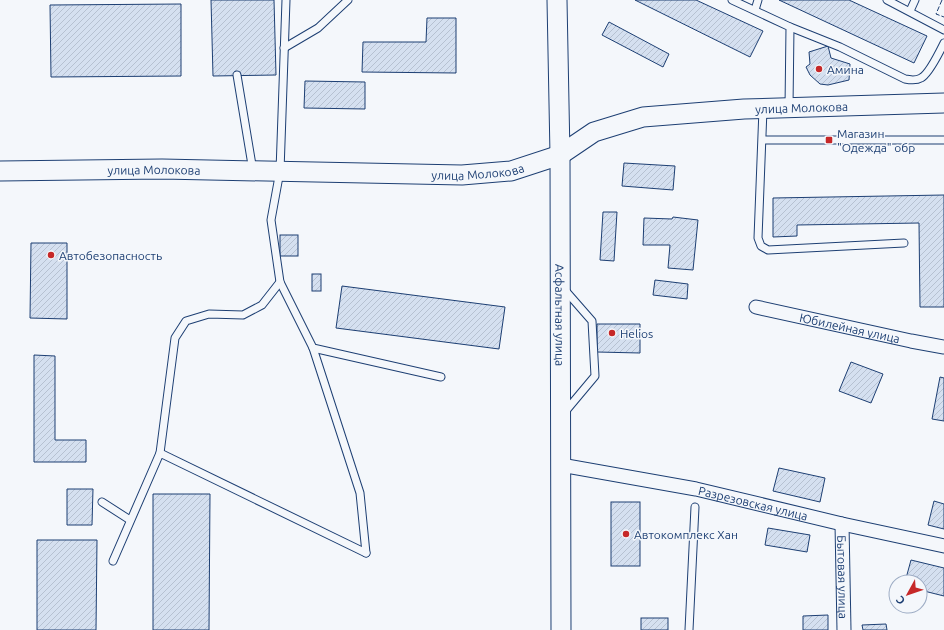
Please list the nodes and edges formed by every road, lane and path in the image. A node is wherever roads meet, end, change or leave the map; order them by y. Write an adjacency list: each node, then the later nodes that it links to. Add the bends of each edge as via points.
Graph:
1 (286, 0): 13 (lane)
2 (348, 0): 13 (lane, via 318,28)
3 (557, 0): 20 (street, Асфальтная улица)
4 (732, 0): 8 (lane)
5 (758, 0): 8 (lane)
6 (887, 0): 9 (lane)
7 (915, 0): 9 (lane)
8 (755, 10): 10 (lane)
9 (910, 11): 11 (lane)
10 (790, 26): 12 (lane, via 905,79 913,80 926,74); 17 (lane)
11 (944, 30)
12 (944, 43)
13 (284, 48): 23 (lane)
14 (237, 75): 22 (lane)
15 (944, 103): 17 (street, улица Молокова)
16 (763, 108): 17 (street, улица Молокова); 18 (lane); 20 (street, улица Молокова, via 644,117 594,132)
17 (789, 108)
18 (763, 140): 19 (lane); 24 (lane, via 758,238 761,246 768,250)
19 (944, 140)
20 (560, 155): 23 (street, улица Молокова, via 511,171 462,175); 26 (street, Асфальтная улица)
21 (0, 171): 22 (street, улица Молокова)
22 (253, 171): 23 (street, улица Молокова)
23 (280, 171): 25 (lane, via 272,220)
24 (904, 243)
25 (280, 282): 29 (lane); 32 (lane, via 262,305 243,315 209,314 186,321 175,338)
26 (560, 284): 31 (street, Асфальтная улица); 31 (lane, via 592,321 595,376)
27 (756, 307): 28 (street, Юбилейная улица)
28 (944, 347)
29 (313, 348): 30 (lane); 32 (lane, via 360,493 366,553)
30 (441, 377)
31 (561, 416): 33 (street, Асфальтная улица)
32 (160, 453): 36 (lane)
33 (561, 465): 37 (street, Разрезовская улица, via 696,489); 40 (street, Асфальтная улица)
34 (102, 502): 36 (lane)
35 (695, 507): 41 (lane)
36 (130, 520): 39 (lane)
37 (842, 524): 38 (street, Разрезовская улица); 42 (street, Бытовая улица)
38 (944, 546)
39 (113, 561)
40 (561, 630)
41 (689, 630)
42 (844, 630)

